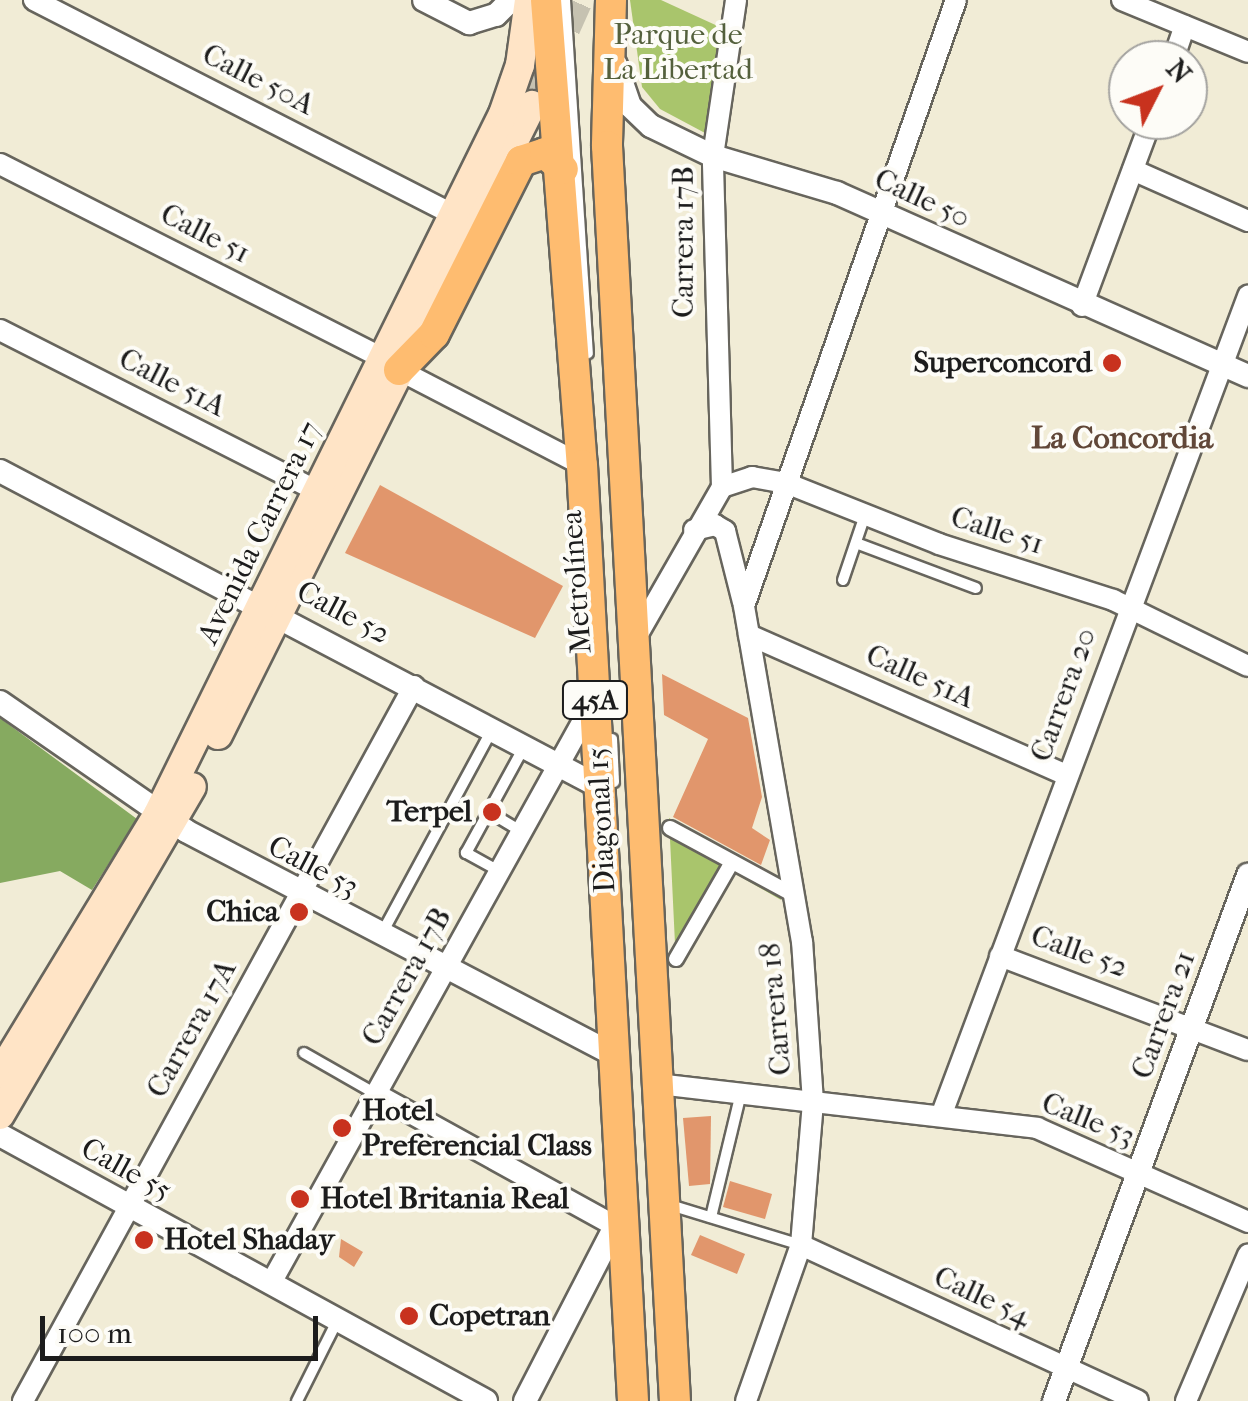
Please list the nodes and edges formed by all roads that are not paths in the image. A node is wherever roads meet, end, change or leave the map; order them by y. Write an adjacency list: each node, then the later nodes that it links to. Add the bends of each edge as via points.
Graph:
1 (34, 0): 23 (street, Calle 50A)
2 (424, 0): 3 (street, via 469,23 496,15)
3 (511, 0)
4 (529, 0): 23 (main road, Avenida Carrera 17, via 514,87)
5 (546, 0): 20 (main road, Diagonal 15 / 45A)
6 (565, 0): 96 (lane, Metrolínea)
7 (596, 0): 97 (lane, Metrolínea, via 596,161)
8 (612, 0): 14 (main road, Diagonal 15 / 45A)
9 (736, 0): 18 (street, Carrera 17B)
10 (956, 0): 22 (street, Carrera 18)
11 (1122, 0): 12 (street)
12 (1185, 26): 13 (street); 15 (street)
13 (1180, 40)
14 (611, 46): 18 (street, Calle 50, via 622,88 640,118); 45 (main road, Diagonal 15 / 45A, via 607,146)
15 (1248, 52)
16 (532, 105): 28 (main road, Avenida Carrera 17)
17 (1144, 140): 21 (street)
18 (713, 156): 22 (street, Calle 50, via 819,186); 34 (street, Carrera 17B)
19 (0, 164): 28 (street, Calle 51)
20 (563, 169): 28 (main road, via 545,153 521,162 434,334); 31 (main road, Diagonal 15 / 45A)
21 (1133, 170): 24 (street); 26 (street)
22 (881, 213): 26 (street, Calle 50); 33 (street, Carrera 18)
23 (454, 214): 28 (main road, Avenida Carrera 17)
24 (1248, 220)
25 (1248, 296): 29 (street, Carrera 20)
26 (1082, 306): 29 (street, Calle 50)
27 (0, 330): 35 (street, Calle 51A)
28 (391, 364): 31 (street, Calle 51); 35 (main road, Avenida Carrera 17); 43 (main road, Avenida Carrera 17)
29 (1222, 365): 30 (street, Calle 50); 42 (street, Carrera 20)
30 (1248, 376)
31 (582, 465): 48 (main road, Diagonal 15 / 45A)
32 (0, 471): 43 (street, Calle 52)
33 (786, 483): 34 (street, Calle 51, via 752,478); 36 (street, Calle 51); 41 (street, Carrera 18)
34 (722, 487): 37 (street)
35 (316, 490): 43 (main road, Avenida Carrera 17)
36 (865, 515): 38 (lane); 42 (street, Calle 51)
37 (694, 530): 41 (street, Carrera 18, via 715,525 726,532); 45 (street)
38 (856, 543): 39 (lane); 40 (lane)
39 (844, 580)
40 (976, 588)
41 (744, 606): 44 (street, Carrera 18)
42 (1129, 607): 46 (street, Calle 51); 53 (street, Carrera 20)
43 (270, 608): 47 (street, Calle 52); 56 (main road, Avenida Carrera 17)
44 (748, 635): 53 (street, Calle 51A); 63 (street, Carrera 18)
45 (634, 641): 73 (main road, Diagonal 15 / 45A)
46 (1248, 666)
47 (414, 686): 50 (street, Calle 52); 62 (street, Carrera 17A)
48 (595, 699): 52 (street, Carrera 17B); 54 (main road, Diagonal 15 / 45A)
49 (0, 702): 56 (street, Calle 53)
50 (492, 729): 51 (street, Calle 52); 64 (lane)
51 (525, 746): 52 (street, Calle 52); 55 (lane)
52 (559, 765): 54 (street, Calle 52); 58 (street, Carrera 17B)
53 (1067, 775): 65 (street, Carrera 20)
54 (600, 787): 71 (main road, Diagonal 15 / 45A)
55 (488, 812): 58 (lane); 60 (lane, via 466,852)
56 (166, 819): 62 (street, Calle 53); 72 (main road, Avenida Carrera 17); 77 (main road, Avenida Carrera 17)
57 (670, 828): 59 (street)
58 (522, 831): 60 (street, Carrera 17B)
59 (732, 862): 63 (street); 66 (street)
60 (500, 872): 67 (street, Carrera 17B)
61 (1248, 875): 68 (street, Carrera 21)
62 (300, 895): 64 (street, Calle 53); 82 (street, Carrera 17A)
63 (794, 896): 76 (street, Carrera 18)
64 (381, 936): 67 (street, Calle 53)
65 (1000, 956): 68 (street, Calle 52); 78 (street, Carrera 20)
66 (676, 959)
67 (446, 969): 71 (street, Calle 53); 75 (street, Carrera 17B)
68 (1193, 1024): 69 (street, Calle 52); 80 (street, Carrera 21)
69 (1248, 1050)
70 (304, 1054): 75 (lane)
71 (616, 1055): 84 (main road, Diagonal 15 / 45A)
72 (0, 1074)
73 (658, 1084): 74 (street, Calle 53); 81 (main road, Diagonal 15 / 45A)
74 (741, 1093): 76 (street, Calle 53); 83 (lane)
75 (376, 1094): 84 (street); 88 (street, Carrera 17B)
76 (813, 1102): 78 (street, Calle 53); 86 (street, Carrera 18)
77 (0, 1115)
78 (942, 1116): 80 (street, Calle 53, via 1037,1128)
79 (0, 1135): 82 (street, Calle 55)
80 (1138, 1172): 85 (street, Calle 53); 90 (street, Carrera 21)
81 (664, 1204): 83 (lane); 98 (main road, Diagonal 15 / 45A)
82 (130, 1206): 88 (street, Calle 55); 91 (street, Carrera 17A)
83 (712, 1218): 86 (lane)
84 (621, 1222): 94 (street); 95 (main road, Diagonal 15 / 45A)
85 (1248, 1222)
86 (802, 1245): 90 (street, Calle 54); 99 (street, Carrera 18)
87 (1248, 1255): 102 (street)
88 (271, 1283): 89 (street, Calle 55)
89 (338, 1320): 92 (lane); 93 (street, Calle 55)
90 (1068, 1371): 100 (street, Carrera 21); 101 (street, Calle 54)
91 (22, 1401)
92 (297, 1401)
93 (486, 1401)
94 (525, 1401)
95 (633, 1401)
96 (646, 1401)
97 (662, 1401)
98 (675, 1401)
99 (746, 1401)
100 (1054, 1401)
101 (1138, 1401)
102 (1186, 1401)

